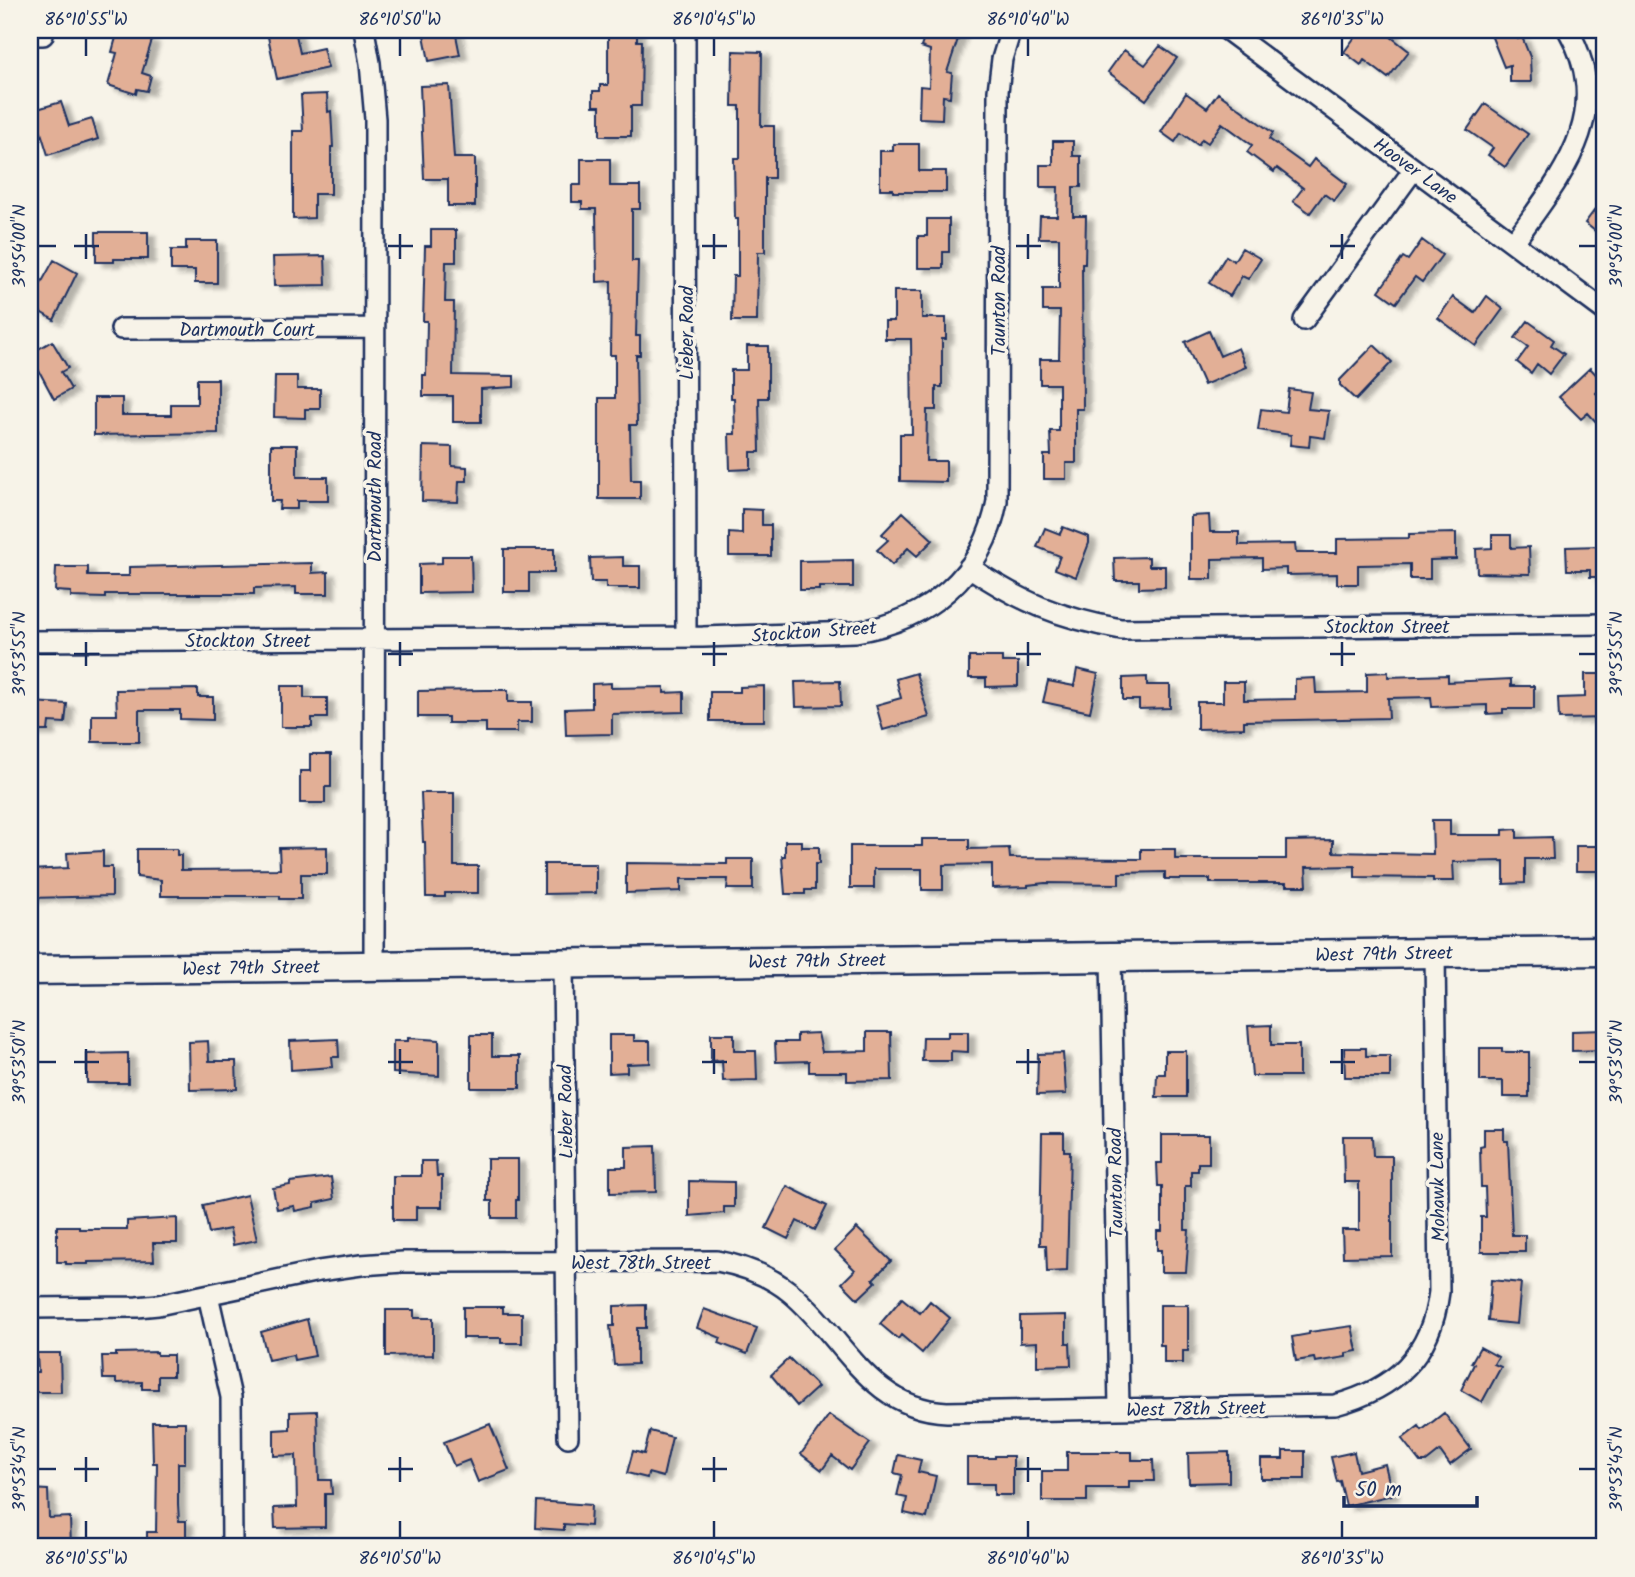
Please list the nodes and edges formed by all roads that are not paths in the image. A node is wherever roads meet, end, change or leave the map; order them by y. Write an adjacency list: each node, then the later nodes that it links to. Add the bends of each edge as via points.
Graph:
1 (364, 30): 10 (street, Dartmouth Road, via 375,120)
2 (685, 30): 14 (street, Lieber Road)
3 (1011, 30): 12 (street, Taunton Road, via 998,99 997,495 988,533)
4 (1227, 30): 6 (street, Hoover Lane)
5 (1568, 30): 7 (street, via 1581,58 1585,82 1580,139 1562,176)
6 (1414, 169): 7 (street, Hoover Lane); 9 (street)
7 (1514, 243): 8 (street, Hoover Lane)
8 (1605, 311)
9 (1304, 320)
10 (374, 328): 11 (street, Dartmouth Court); 15 (street, Dartmouth Road)
11 (121, 329)
12 (969, 567): 13 (street, Stockton Street, via 1040,608 1121,629); 14 (street, Stockton Street, via 933,604 880,628)
13 (1605, 624)
14 (686, 637): 15 (street, Stockton Street)
15 (373, 639): 16 (street, Stockton Street); 21 (street, Dartmouth Road)
16 (30, 641)
17 (1605, 951): 18 (main road, West 79th Street)
18 (1435, 953): 19 (main road, West 79th Street); 26 (street, Mohawk Lane, via 1438,1299 1418,1352 1402,1371)
19 (1111, 957): 20 (main road, West 79th Street); 27 (street, Taunton Road)
20 (563, 964): 21 (main road, West 79th Street); 23 (street, Lieber Road)
21 (374, 966): 22 (main road, West 79th Street)
22 (30, 970)
23 (567, 1261): 24 (street, West 78th Street, via 361,1265); 27 (street, West 78th Street, via 717,1261 757,1272 792,1294 876,1384 929,1410); 28 (street, Lieber Road)
24 (208, 1295): 25 (street, West 78th Street, via 137,1307); 29 (street, via 231,1397)
25 (30, 1308)
26 (1369, 1394): 27 (street, West 78th Street, via 1324,1406)
27 (1119, 1409)
28 (568, 1437)
29 (232, 1547)

